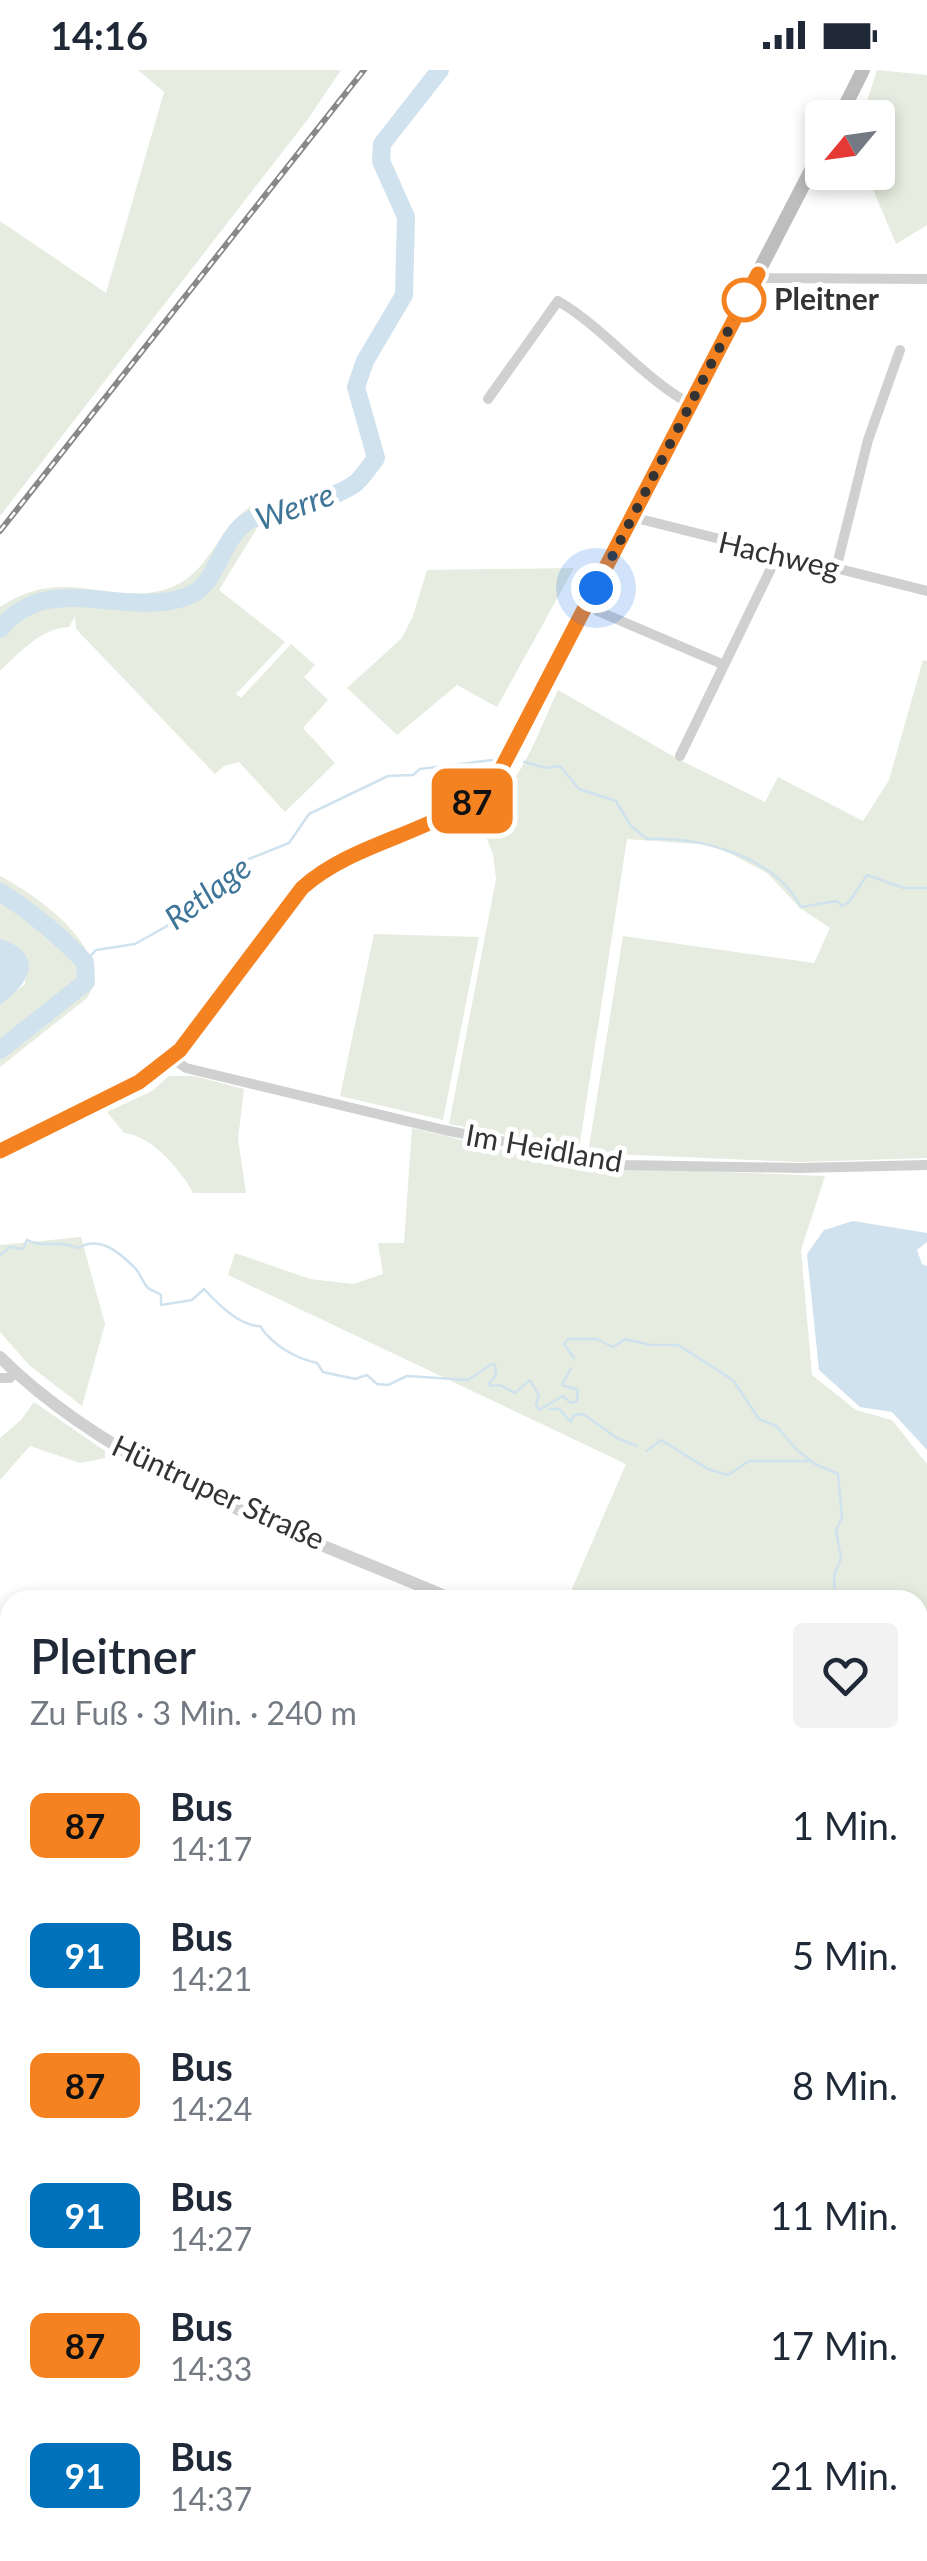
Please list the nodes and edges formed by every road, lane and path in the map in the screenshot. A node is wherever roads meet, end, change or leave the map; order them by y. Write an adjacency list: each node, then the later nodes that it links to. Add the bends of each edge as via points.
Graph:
1 (862, 70): 2 (main road)
2 (848, 100)
3 (805, 182): 4 (main road)
4 (758, 274): 5 (street); 8 (main road)
5 (927, 280)
6 (900, 350): 11 (street, via 868,440)
7 (488, 400): 8 (street, via 558,302)
8 (690, 404): 9 (main road)
9 (632, 517): 10 (street, Hachweg); 13 (main road)
10 (777, 556): 11 (street, Hachweg); 14 (street)
11 (836, 569): 12 (street, Hachweg)
12 (927, 592)
13 (586, 606): 14 (street); 16 (main road, via 504,767 483,792 319,873)
14 (722, 664): 15 (street)
15 (680, 756)
16 (172, 1058): 17 (main road, via 139,1082); 18 (street, Im Heidland, via 186,1068 426,1126 626,1165)
17 (0, 1151)
18 (927, 1164)
19 (0, 1357): 20 (street, Hüntruper Straße)
20 (14, 1371): 21 (street); 22 (street, Hüntruper Straße, via 82,1425 154,1468)
21 (0, 1378)
22 (431, 1590)

